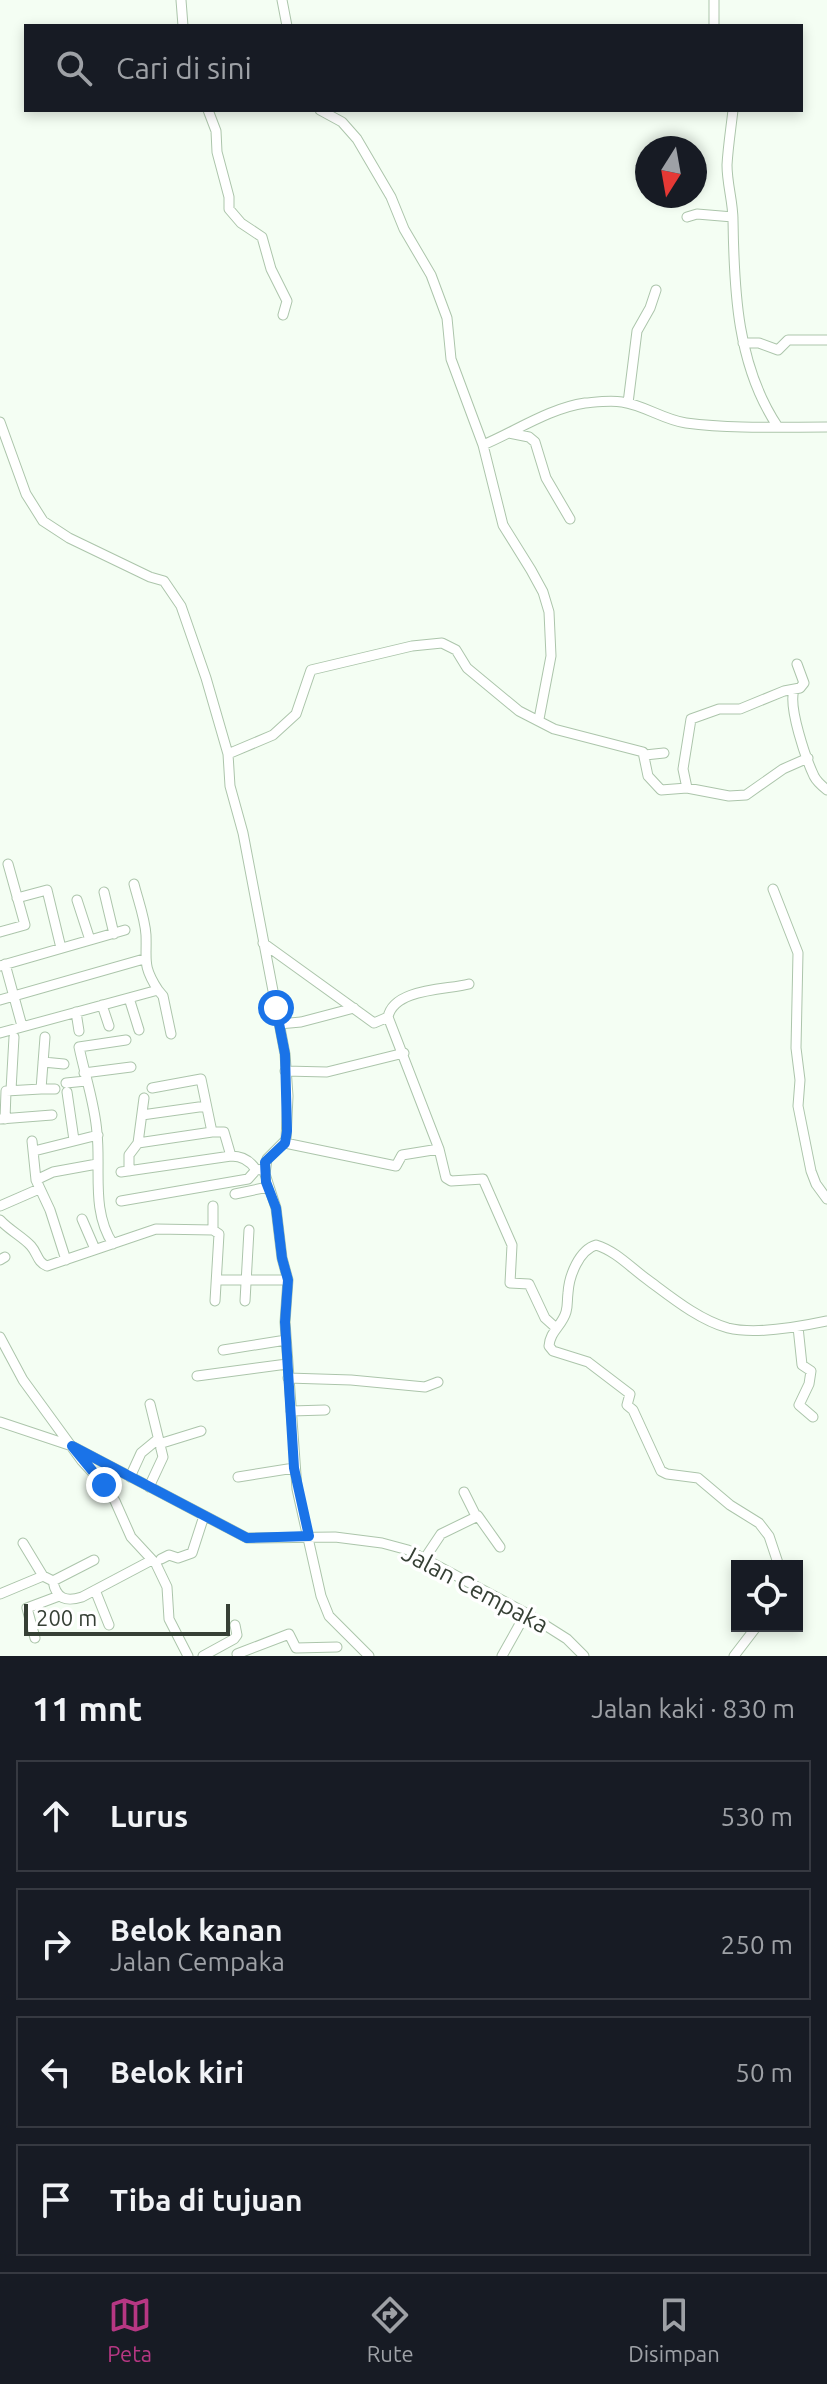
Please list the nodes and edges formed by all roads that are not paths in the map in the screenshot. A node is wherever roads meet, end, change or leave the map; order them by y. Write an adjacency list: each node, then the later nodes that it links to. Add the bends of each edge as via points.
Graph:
1 (181, 0): 4 (street)
2 (282, 0): 5 (street)
3 (714, 0): 6 (street)
4 (183, 24)
5 (287, 24)
6 (714, 24)
7 (209, 112): 13 (street, via 229,209 262,237 286,300)
8 (324, 112): 21 (street, via 357,139 431,275 449,325 455,371)
9 (733, 112): 11 (street, via 727,165)
10 (687, 217): 11 (street)
11 (733, 217): 15 (street)
12 (656, 290): 16 (street, via 637,331)
13 (283, 315)
14 (827, 340): 15 (street, via 788,340 778,350)
15 (743, 343): 18 (street, via 761,400)
16 (628, 403): 18 (street, via 682,422); 20 (street, via 575,405)
17 (0, 422): 27 (street, via 26,494 43,521 169,584 206,678)
18 (778, 427): 19 (street)
19 (827, 427)
20 (509, 433): 21 (street); 22 (street, via 535,442 546,478)
21 (483, 445): 25 (street, via 503,525 543,592 549,612 551,656)
22 (570, 519)
23 (797, 664): 24 (street, via 804,683)
24 (794, 690): 29 (street, via 791,703); 30 (street, via 745,708 719,709 691,719 683,769)
25 (539, 719): 27 (street, via 519,711 467,668 451,646 438,643 311,670 296,714 273,735); 28 (street, via 554,729)
26 (664, 753): 28 (street)
27 (228, 754): 42 (street)
28 (645, 755): 30 (street, via 648,776 657,787)
29 (808, 758): 30 (street, via 785,767 746,795); 31 (street, via 815,779)
30 (687, 788)
31 (827, 790)
32 (8, 864): 36 (street)
33 (134, 884): 44 (street, via 146,933)
34 (773, 889): 92 (street, via 798,953 798,1106 811,1171)
35 (104, 892): 40 (street)
36 (17, 898): 39 (street, via 25,925); 43 (street, via 47,890)
37 (77, 900): 41 (street)
38 (125, 930): 40 (street)
39 (0, 932)
40 (114, 934): 41 (street)
41 (90, 940): 43 (street)
42 (263, 943): 52 (street); 55 (street)
43 (61, 948): 45 (street)
44 (144, 959): 47 (street); 48 (street)
45 (2, 965): 48 (street)
46 (469, 984): 54 (street, via 401,1000)
47 (158, 990): 49 (street); 61 (street)
48 (14, 996): 50 (street); 56 (street)
49 (129, 998): 51 (street); 58 (street)
50 (0, 1000)
51 (102, 1005): 53 (street); 57 (street)
52 (354, 1008): 54 (street, via 374,1023); 55 (street)
53 (76, 1012): 56 (street); 59 (street)
54 (388, 1017): 65 (street)
55 (279, 1024): 69 (street)
56 (22, 1026): 60 (street)
57 (109, 1026)
58 (139, 1030)
59 (79, 1031)
60 (0, 1033)
61 (171, 1034)
62 (14, 1037): 74 (street)
63 (45, 1037): 66 (street)
64 (126, 1040): 70 (street, via 79,1047)
65 (404, 1053): 69 (street, via 327,1072); 85 (street)
66 (43, 1062): 67 (street); 72 (street)
67 (64, 1064)
68 (131, 1067): 70 (street)
69 (285, 1071): 84 (street)
70 (85, 1077): 81 (street); 82 (street, via 67,1088)
71 (152, 1088): 76 (street, via 201,1079)
72 (41, 1089): 73 (street); 74 (street)
73 (55, 1089)
74 (11, 1090): 79 (street, via 4,1096)
75 (144, 1098): 78 (street)
76 (206, 1106): 78 (street); 80 (street)
77 (52, 1115): 79 (street, via 22,1123)
78 (142, 1115): 83 (street)
79 (2, 1119)
80 (212, 1132): 83 (street); 86 (street, via 224,1132)
81 (98, 1135): 82 (street); 87 (street)
82 (74, 1140): 89 (street, via 33,1146)
83 (138, 1143): 86 (street, via 125,1172)
84 (285, 1143): 85 (street, via 396,1166 402,1155); 88 (street)
85 (439, 1149): 109 (street, via 447,1180 483,1179 512,1245 510,1282 529,1284)
86 (231, 1156): 88 (street)
87 (97, 1164): 89 (street, via 53,1172); 100 (street, via 99,1207)
88 (260, 1169): 90 (street); 93 (street, via 248,1179)
89 (38, 1184): 94 (street); 102 (street)
90 (268, 1187): 91 (street); 105 (street)
91 (235, 1194)
92 (827, 1199)
93 (121, 1201)
94 (0, 1206)
95 (213, 1206): 98 (street)
96 (82, 1219): 101 (street)
97 (0, 1220): 102 (street, via 29,1244 43,1266)
98 (213, 1230): 100 (street, via 156,1229); 103 (street, via 219,1234)
99 (249, 1230): 104 (street)
100 (113, 1244): 101 (street)
101 (95, 1249): 102 (street)
102 (66, 1260)
103 (218, 1280): 104 (street); 106 (street)
104 (246, 1280): 105 (street); 107 (street)
105 (288, 1280): 112 (street)
106 (215, 1301)
107 (245, 1301)
108 (827, 1321): 110 (street)
109 (555, 1327): 110 (street, via 566,1314 579,1259 596,1245 724,1327); 139 (street, via 549,1344 553,1351 592,1364 628,1400 661,1471 698,1478 759,1523)
110 (798, 1327): 121 (street, via 802,1365 811,1371 799,1405)
111 (0, 1337): 125 (street, via 16,1371)
112 (286, 1340): 113 (street); 114 (street)
113 (223, 1350)
114 (287, 1364): 115 (street); 116 (street)
115 (197, 1376)
116 (288, 1378): 117 (street, via 425,1387); 120 (street)
117 (438, 1382)
118 (150, 1404): 124 (street)
119 (325, 1410): 120 (street)
120 (291, 1411): 126 (street)
121 (813, 1417)
122 (0, 1422): 125 (street, Jalan Cempaka)
123 (201, 1431): 124 (street)
124 (159, 1441): 127 (street, via 141,1453); 129 (street, via 162,1462)
125 (72, 1446): 127 (street, Jalan Cempaka); 138 (street, via 115,1501 131,1537)
126 (294, 1468): 128 (street); 133 (street)
127 (130, 1477): 129 (street, Jalan Cempaka)
128 (238, 1477)
129 (149, 1487): 131 (street, Jalan Cempaka)
130 (464, 1492): 132 (street)
131 (204, 1516): 133 (street, Jalan Cempaka, via 250,1538); 138 (street, via 192,1553)
132 (476, 1516): 135 (street); 136 (street, via 441,1534)
133 (309, 1536): 136 (street, Jalan Cempaka, via 395,1546); 148 (street, via 321,1596)
134 (23, 1543): 140 (street)
135 (500, 1547)
136 (425, 1558): 145 (street, Jalan Cempaka)
137 (94, 1560): 141 (street)
138 (157, 1560): 142 (street); 153 (street, via 167,1587 169,1619)
139 (777, 1560)
140 (43, 1576): 141 (street); 143 (street)
141 (53, 1581): 144 (street)
142 (95, 1590): 144 (street, via 70,1600); 146 (street)
143 (0, 1594)
144 (59, 1596): 150 (street, via 27,1608)
145 (526, 1613): 156 (street); 157 (street, Jalan Cempaka)
146 (109, 1625)
147 (235, 1625): 154 (street, via 234,1639)
148 (343, 1632): 151 (street); 155 (street)
149 (752, 1632): 158 (street)
150 (35, 1638)
151 (334, 1652): 152 (street, via 296,1648 289,1634)
152 (237, 1654)
153 (188, 1656)
154 (203, 1656)
155 (369, 1656)
156 (502, 1656)
157 (584, 1656)
158 (734, 1656)

